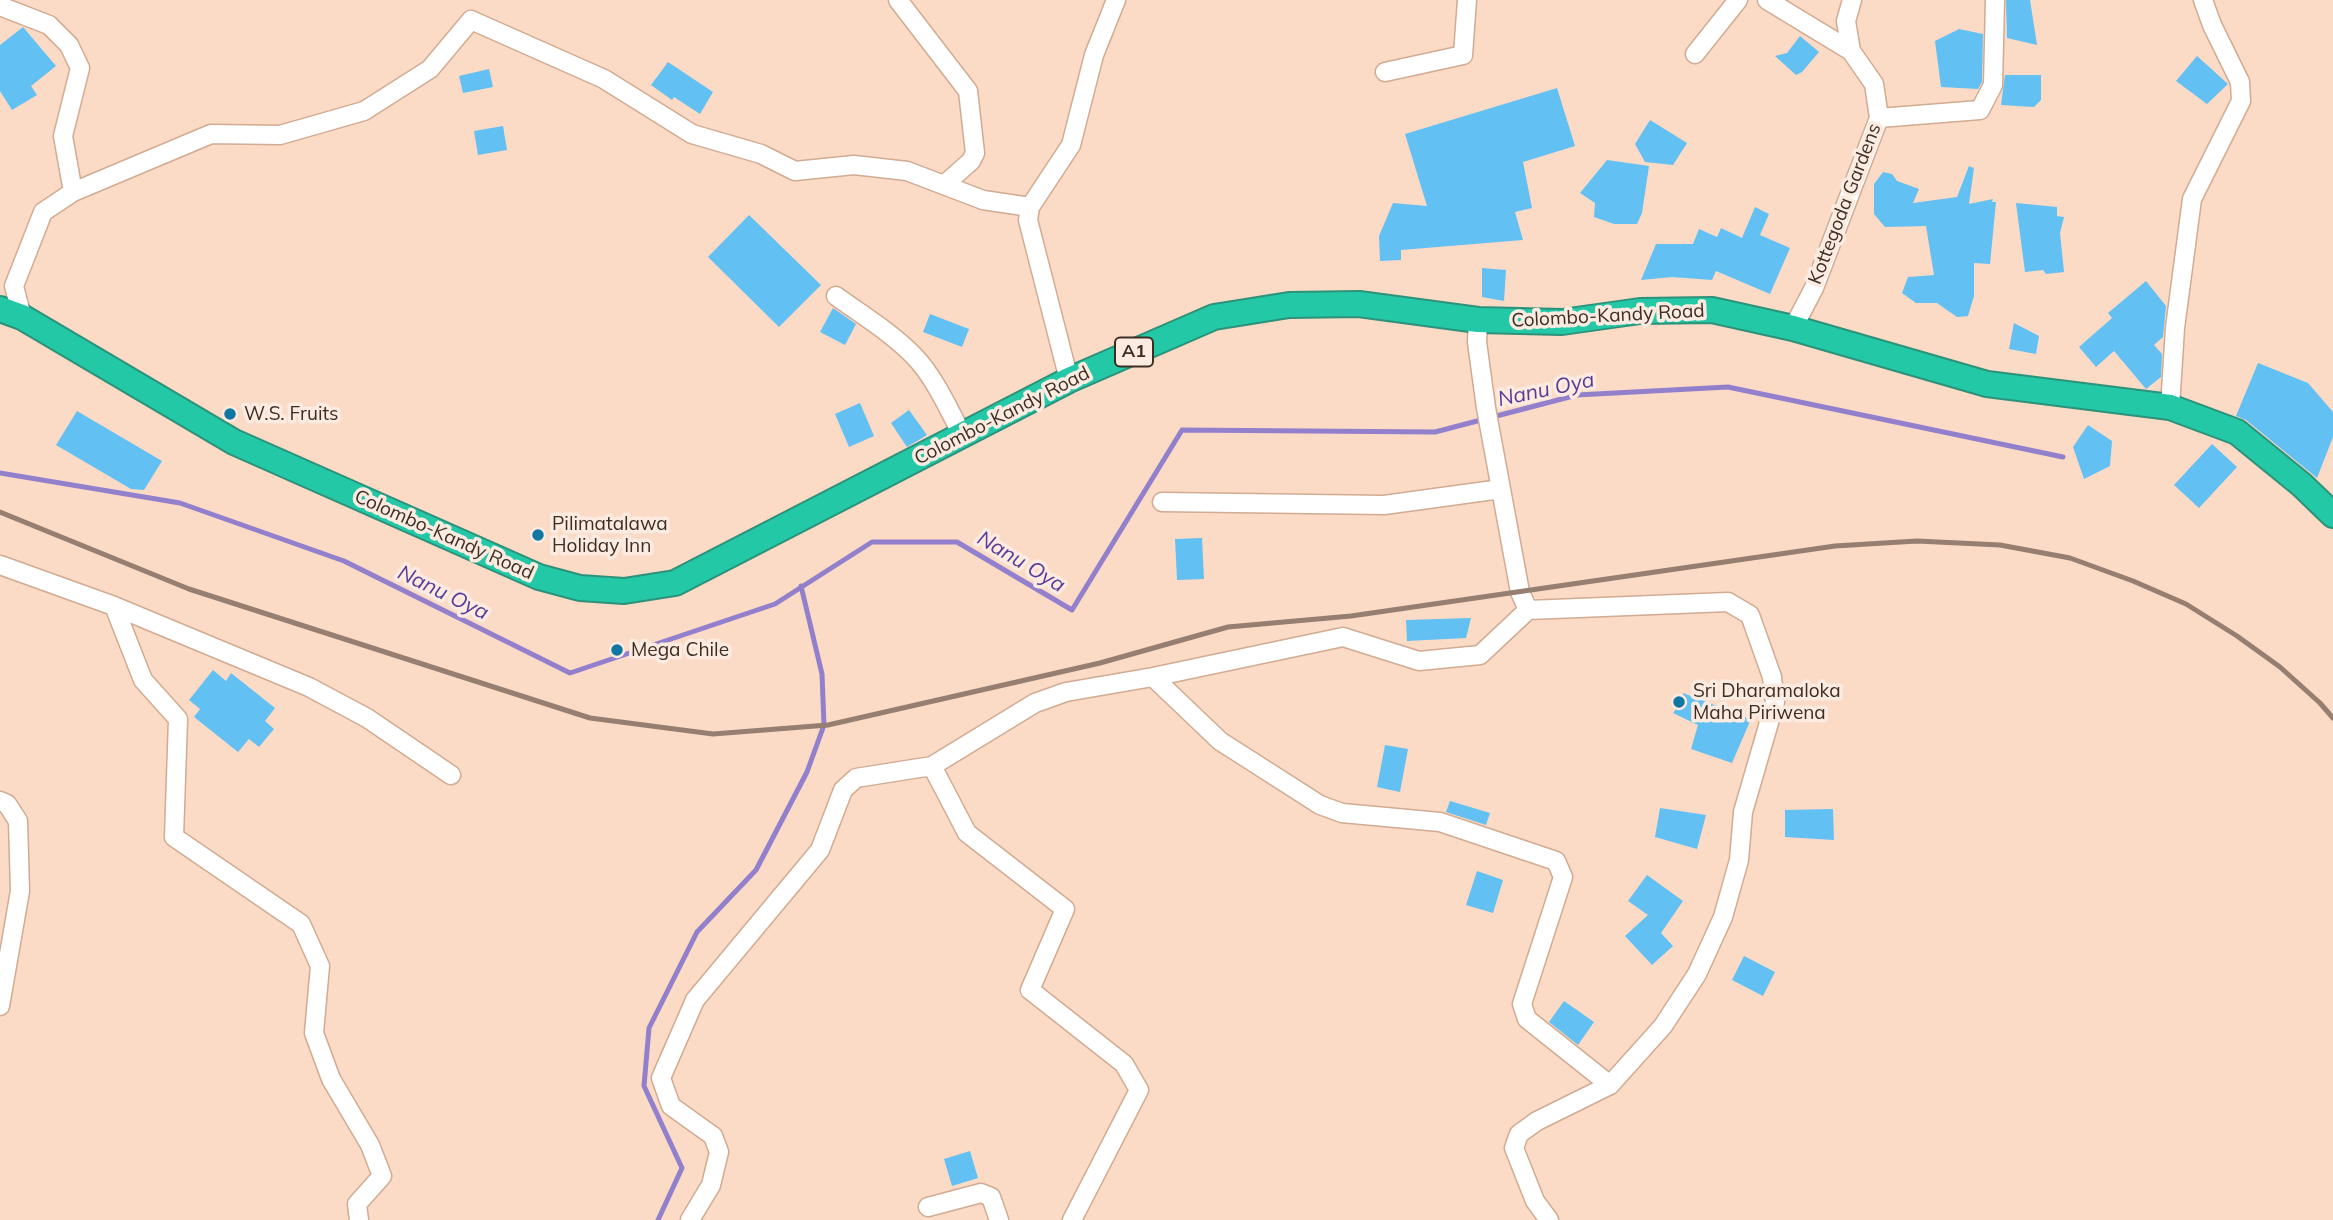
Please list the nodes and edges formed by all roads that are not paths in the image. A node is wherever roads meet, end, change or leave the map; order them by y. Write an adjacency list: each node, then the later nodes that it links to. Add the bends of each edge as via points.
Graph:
1 (898, 0): 14 (street, via 968,91 975,153)
2 (1116, 0): 16 (street, via 1094,55 1071,145)
3 (1467, 0): 12 (street, via 1463,55)
4 (1738, 0): 11 (street)
5 (1767, 0): 10 (street)
6 (1852, 0): 10 (street, Kottegoda Gardens, via 1846,21)
7 (1995, 0): 13 (street, via 1993,85 1980,110)
8 (2203, 0): 22 (street, via 2240,82 2241,101 2192,199)
9 (0, 6): 15 (street, via 49,25 69,45 80,68 63,136)
10 (1851, 51): 13 (street, Kottegoda Gardens, via 1874,84)
11 (1695, 54)
12 (1385, 72)
13 (1880, 118): 20 (street, Kottegoda Gardens, via 1814,288)
14 (944, 185): 15 (street, via 907,171 854,165 795,171 761,154 692,134 604,79 471,20 430,69 364,111 280,135 211,134); 16 (street, via 983,200)
15 (73, 192): 18 (street, via 43,212 15,286)
16 (1030, 207): 21 (street, via 1028,220)
17 (836, 296): 23 (street, via 915,357)
18 (11, 313): 23 (highway, Colombo-Kandy Road / A1, via 234,442 539,577 580,588 624,591 675,583)
19 (1478, 320): 20 (highway, Colombo-Kandy Road / A1, via 1562,321 1712,310); 21 (highway, Colombo-Kandy Road / A1, via 1359,304 1289,305 1214,317); 24 (street, via 1477,342)
20 (1793, 328): 22 (highway, Colombo-Kandy Road / A1, via 1987,384)
21 (1069, 380): 23 (highway, Colombo-Kandy Road / A1)
22 (2170, 407): 26 (highway, Colombo-Kandy Road / A1, via 2237,432)
23 (962, 435)
24 (1501, 489): 25 (street, via 1384,505); 29 (street, via 1520,592)
25 (1162, 502)
26 (2333, 515)
27 (0, 565): 28 (street)
28 (114, 606): 32 (street, via 309,687 367,718); 37 (street, via 144,680 178,719 174,837 301,924 320,966 314,1033 331,1079 370,1144 382,1176 357,1204)
29 (1528, 610): 30 (street, via 1480,655 1419,661 1343,637); 35 (street, via 1728,602 1750,615 1772,677 1775,702 1743,812 1739,860 1723,916 1690,985 1662,1026)
30 (1153, 677): 31 (street, via 1066,692 1035,703); 35 (street, via 1220,741 1320,805 1342,813 1440,821 1556,861 1563,877 1522,1004 1528,1019)
31 (932, 766): 38 (street, via 856,778 843,790 820,850 695,1000 661,1078 671,1106 713,1136 719,1152 710,1185); 40 (street, via 967,833 1065,909 1030,990 1124,1064 1139,1090)
32 (451, 775)
33 (0, 801): 34 (street, via 18,821 20,891)
34 (0, 1006)
35 (1610, 1085): 41 (street, via 1519,1134 1514,1148 1535,1200)
36 (928, 1207): 39 (street, via 981,1193 991,1198)
37 (359, 1220)
38 (690, 1220)
39 (999, 1220)
40 (1072, 1220)
41 (1549, 1220)

